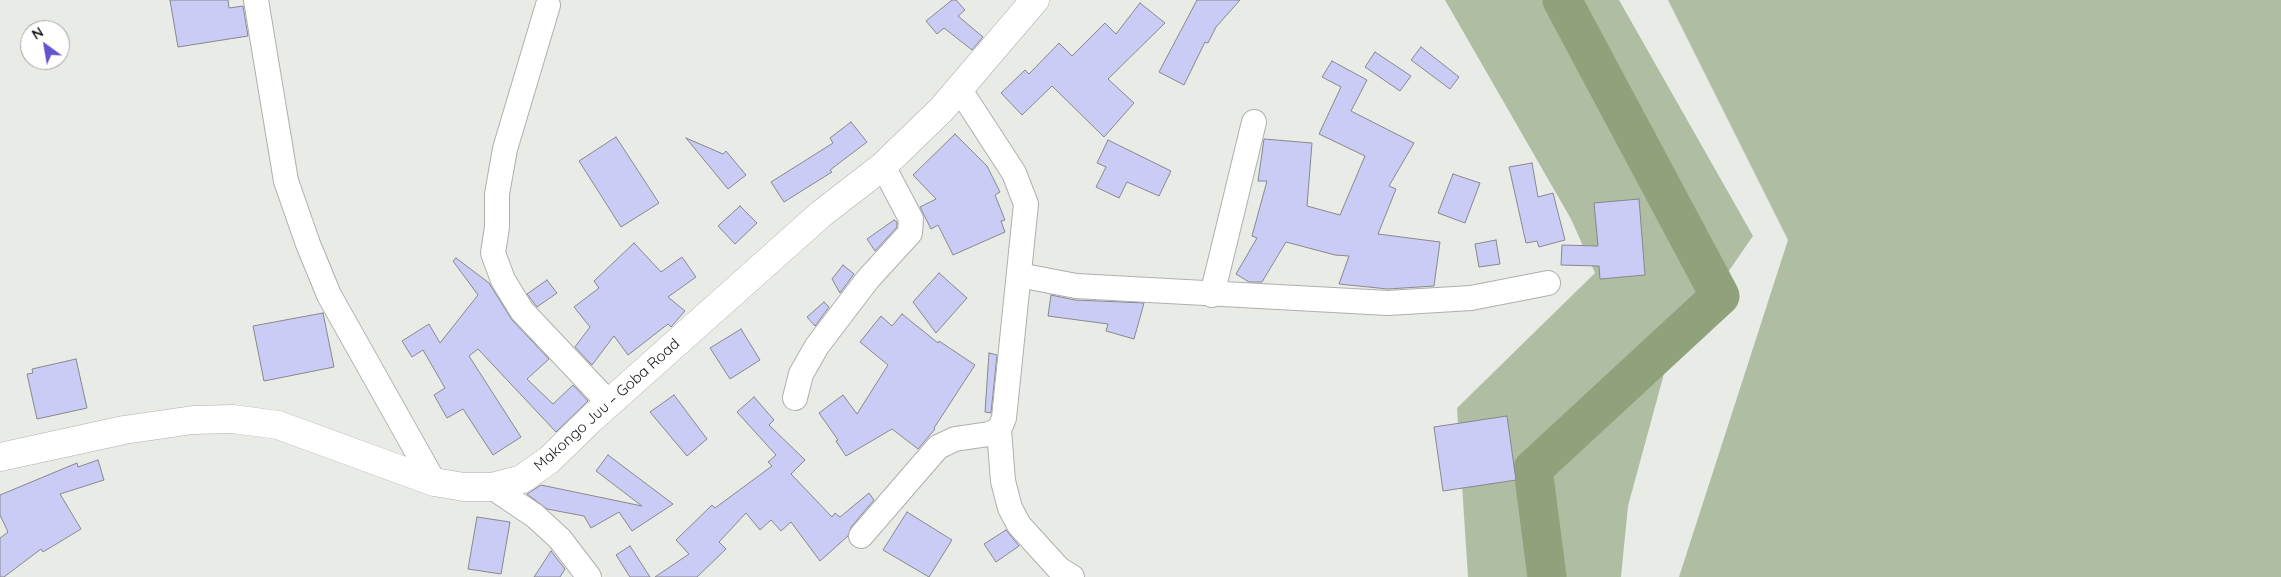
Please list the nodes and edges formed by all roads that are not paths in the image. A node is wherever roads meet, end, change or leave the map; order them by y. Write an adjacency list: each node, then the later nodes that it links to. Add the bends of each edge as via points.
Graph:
1 (256, 0): 14 (street, via 286,181 308,244 329,295)
2 (1035, 0): 4 (street, Makongo Juu – Goba Road)
3 (548, 5): 11 (street, via 505,149 497,194 493,253 503,280 522,311)
4 (960, 90): 6 (street, Makongo Juu – Goba Road); 7 (street, via 1014,173 1026,204)
5 (1254, 122): 9 (street)
6 (883, 166): 10 (street, via 911,219 910,234 868,279 818,346 801,374); 11 (street, Makongo Juu – Goba Road, via 821,214)
7 (1020, 274): 9 (street, via 1076,286); 12 (street, via 1004,418)
8 (1548, 283): 9 (street, via 1470,298 1388,304)
9 (1212, 295)
10 (796, 398)
11 (610, 403): 15 (street, Makongo Juu – Goba Road, via 550,460 522,479)
12 (999, 430): 16 (street, via 955,439 938,447); 18 (street, via 1003,481 1010,508 1025,532 1059,569)
13 (0, 457): 14 (street, Makongo Juu – Goba Road, via 124,430 193,420 234,419 278,425)
14 (434, 482): 15 (street, Makongo Juu – Goba Road)
15 (492, 487): 17 (street, via 536,516 560,539)
16 (861, 536)
17 (590, 577)
18 (1072, 577)

